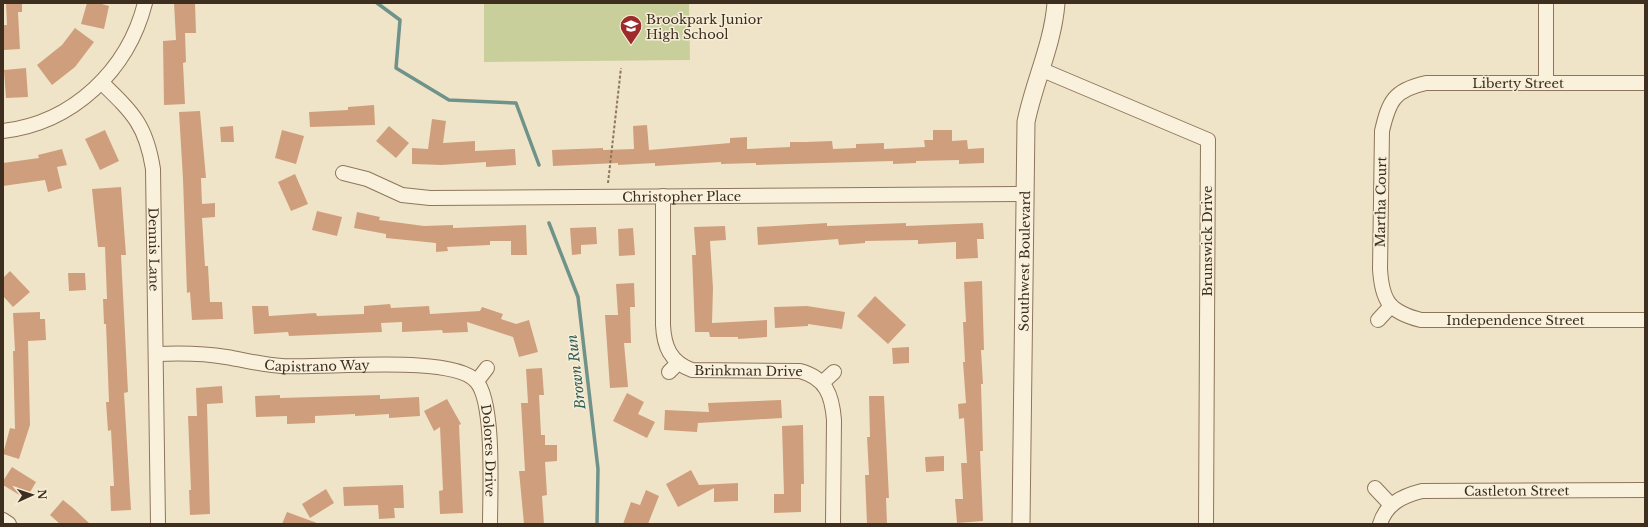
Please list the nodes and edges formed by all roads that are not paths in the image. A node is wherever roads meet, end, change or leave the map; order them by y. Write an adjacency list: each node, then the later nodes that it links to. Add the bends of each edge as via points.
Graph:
1 (145, 3): 6 (street, via 126,50)
2 (1056, 3): 4 (street, Southwest Boulevard, via 1050,41)
3 (1546, 3): 7 (street)
4 (1040, 69): 11 (street, Southwest Boulevard, via 1030,99 1026,122); 30 (street, Brunswick Drive, via 1208,140)
5 (1645, 82): 7 (street, Liberty Street)
6 (102, 83): 9 (street, via 64,112 44,122); 16 (street, Dennis Lane, via 130,110 150,148 153,169)
7 (1546, 83): 8 (street, Liberty Street, via 1426,83 1408,87)
8 (1394, 97): 13 (street, Martha Court, via 1386,112 1382,131 1381,288 1384,298)
9 (3, 132)
10 (343, 173): 12 (street, Christopher Place, via 367,179 402,195 414,197)
11 (1024, 194): 12 (street, Christopher Place); 29 (street, Southwest Boulevard)
12 (663, 196): 20 (street, Brinkman Drive, via 663,336 673,368 800,371)
13 (1391, 306): 14 (street); 15 (street, Independence Street, via 1404,316 1421,320)
14 (1378, 320)
15 (1645, 320)
16 (156, 354): 19 (street, Capistrano Way, via 189,353 284,366 438,366 467,374); 26 (street, Dennis Lane)
17 (487, 368): 19 (street)
18 (834, 372): 20 (street)
19 (476, 381): 27 (street, Dolores Drive, via 487,403)
20 (822, 383): 28 (street, Brinkman Drive, via 832,403 834,420)
21 (1375, 488): 23 (street)
22 (1645, 490): 23 (street, Castleton Street, via 1422,491 1405,495)
23 (1391, 504): 31 (street, via 1382,516)
24 (3, 520): 25 (street)
25 (9, 524)
26 (158, 524)
27 (490, 524)
28 (833, 524)
29 (1021, 524)
30 (1206, 524)
31 (1380, 524)

